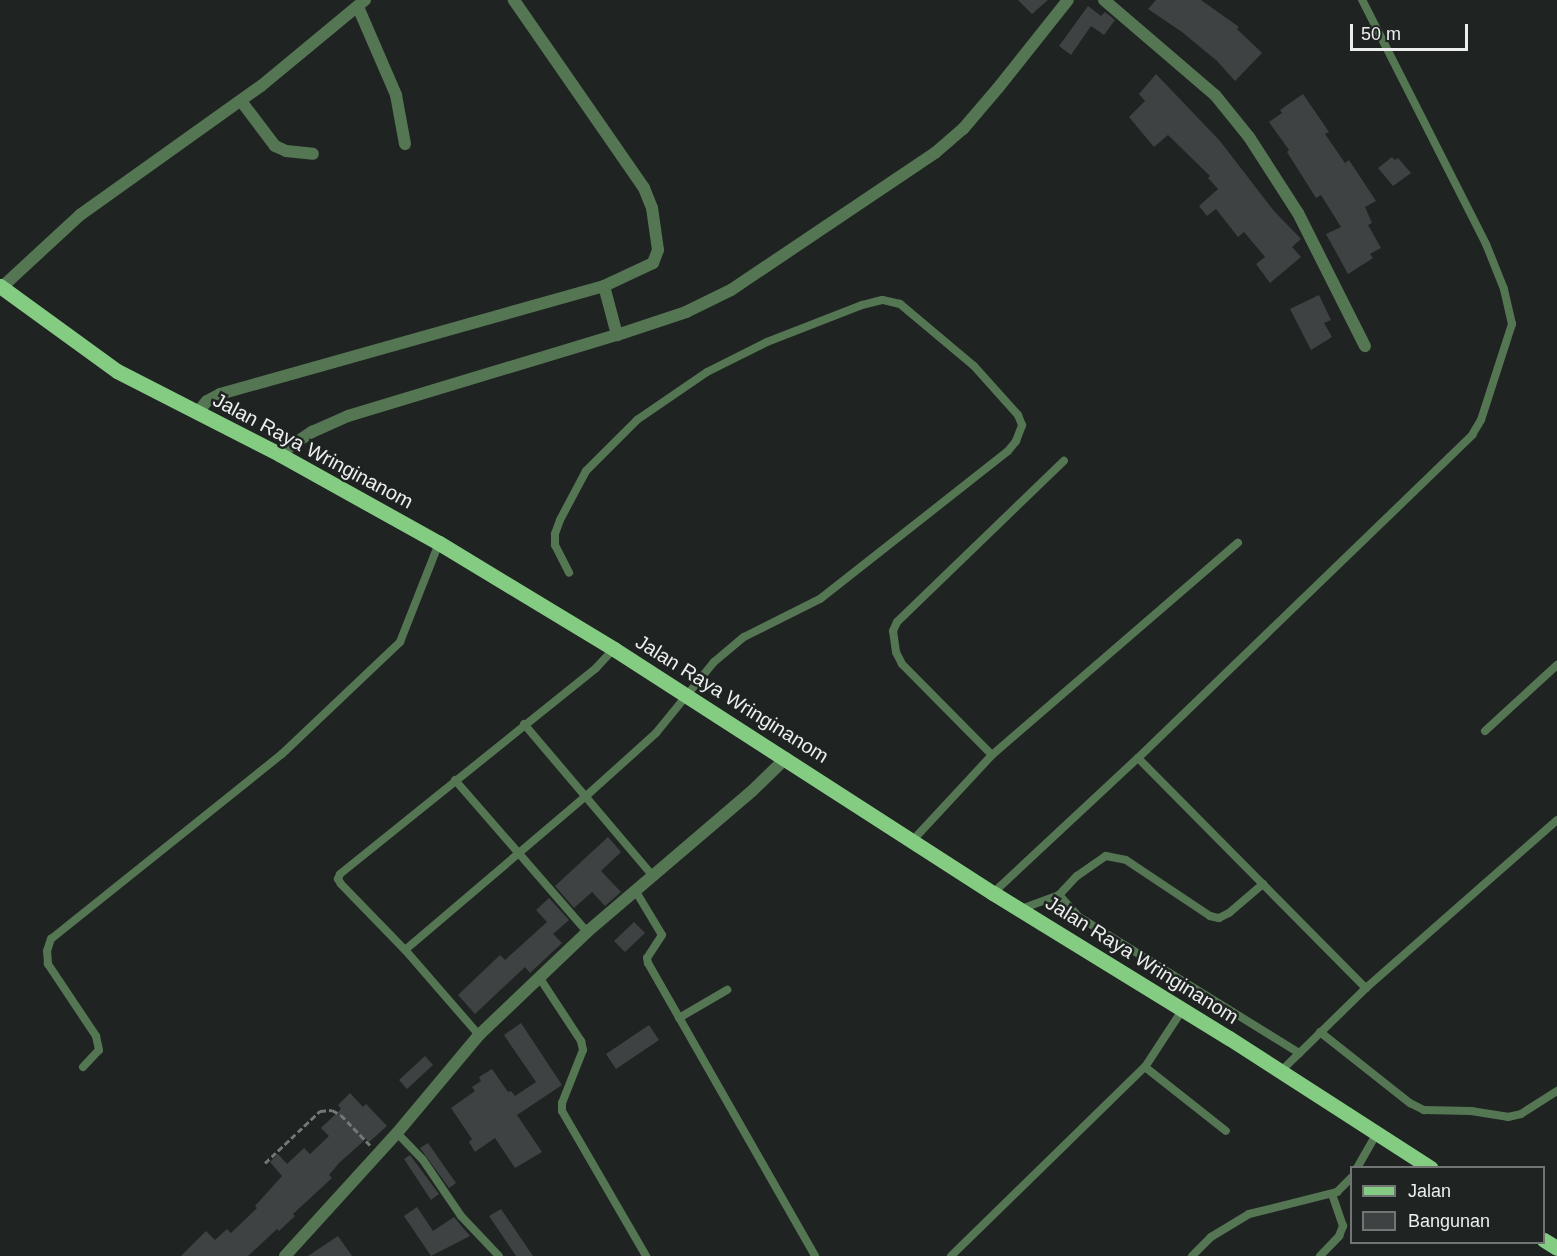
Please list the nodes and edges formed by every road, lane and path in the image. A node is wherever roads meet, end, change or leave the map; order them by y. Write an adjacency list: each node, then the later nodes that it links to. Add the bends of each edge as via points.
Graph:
1 (514, 0): 9 (street, via 648,197 657,257 647,267)
2 (1068, 0): 11 (street, via 963,129 918,167 731,290 687,312)
3 (1104, 0): 12 (street, via 1215,95 1249,137 1298,213)
4 (1362, 0): 26 (lane, via 1486,244 1510,310 1508,344 1472,435)
5 (361, 4): 6 (street); 7 (street, via 396,95)
6 (241, 101): 8 (street, via 275,146); 10 (street, via 80,215)
7 (405, 144)
8 (313, 154)
9 (604, 286): 11 (street); 13 (street, via 220,394)
10 (1, 287): 13 (main road, Jalan Raya Wringinanom, via 117,371)
11 (617, 335): 14 (street, via 348,416 312,432)
12 (1365, 346)
13 (198, 412): 14 (main road, Jalan Raya Wringinanom)
14 (279, 454): 16 (main road, Jalan Raya Wringinanom)
15 (1065, 461): 24 (lane, via 897,622 893,631 902,664)
16 (439, 543): 19 (main road, Jalan Raya Wringinanom); 48 (lane, via 405,631 391,650 282,754 51,939 46,951 48,964 96,1035 99,1050)
17 (1238, 543): 24 (lane)
18 (569, 573): 21 (lane, via 555,545 555,534 586,471 637,420 707,372 767,342 882,300 900,304 974,366 1018,415 1022,425 1008,451 820,599 744,637 714,662)
19 (614, 649): 21 (main road, Jalan Raya Wringinanom); 22 (lane, via 596,668)
20 (1557, 665): 23 (lane)
21 (688, 695): 25 (main road, Jalan Raya Wringinanom); 28 (lane, via 656,733)
22 (524, 724): 27 (lane); 28 (lane)
23 (1485, 731)
24 (992, 755): 30 (lane)
25 (786, 758): 30 (main road, Jalan Raya Wringinanom); 32 (street)
26 (1138, 758): 33 (lane); 35 (lane)
27 (455, 780): 31 (lane); 39 (lane, via 338,879)
28 (585, 797): 31 (lane); 32 (lane)
29 (1557, 820): 41 (lane)
30 (913, 840): 35 (main road, Jalan Raya Wringinanom)
31 (518, 854): 38 (lane); 39 (lane)
32 (652, 875): 34 (street)
33 (1263, 884): 36 (lane, via 1220,918 1210,916 1126,860 1106,856); 41 (lane)
34 (635, 890): 38 (street); 44 (lane, via 662,935 647,958 648,963)
35 (993, 893): 37 (main road, Jalan Raya Wringinanom)
36 (1059, 895): 37 (lane); 47 (lane, via 1078,917)
37 (1020, 910): 43 (main road, Jalan Raya Wringinanom)
38 (586, 933): 40 (street)
39 (405, 950): 46 (lane)
40 (539, 977): 46 (street); 63 (lane, via 583,1050 562,1111)
41 (1365, 988): 45 (lane)
42 (727, 990): 44 (lane)
43 (1183, 1009): 49 (lane); 50 (main road, Jalan Raya Wringinanom)
44 (679, 1018): 64 (lane)
45 (1320, 1032): 47 (lane); 51 (lane, via 1424,1110 1508,1117 1521,1114)
46 (479, 1035): 53 (street)
47 (1299, 1053): 50 (lane)
48 (83, 1067)
49 (1145, 1067): 52 (lane); 65 (lane)
50 (1280, 1072): 54 (main road, Jalan Raya Wringinanom)
51 (1557, 1091)
52 (1226, 1131)
53 (397, 1133): 55 (street); 62 (lane, via 423,1160 461,1216)
54 (1377, 1133): 57 (lane); 58 (main road, Jalan Raya Wringinanom)
55 (378, 1154): 56 (path, via 332,1110 320,1111); 61 (street)
56 (265, 1163)
57 (1358, 1165)
58 (1429, 1166)
59 (1350, 1179): 60 (lane)
60 (1332, 1194): 66 (lane, via 1249,1214 1211,1237); 67 (lane, via 1343,1226)
61 (285, 1256)
62 (499, 1256)
63 (646, 1256)
64 (814, 1256)
65 (951, 1256)
66 (1192, 1256)
67 (1320, 1256)

